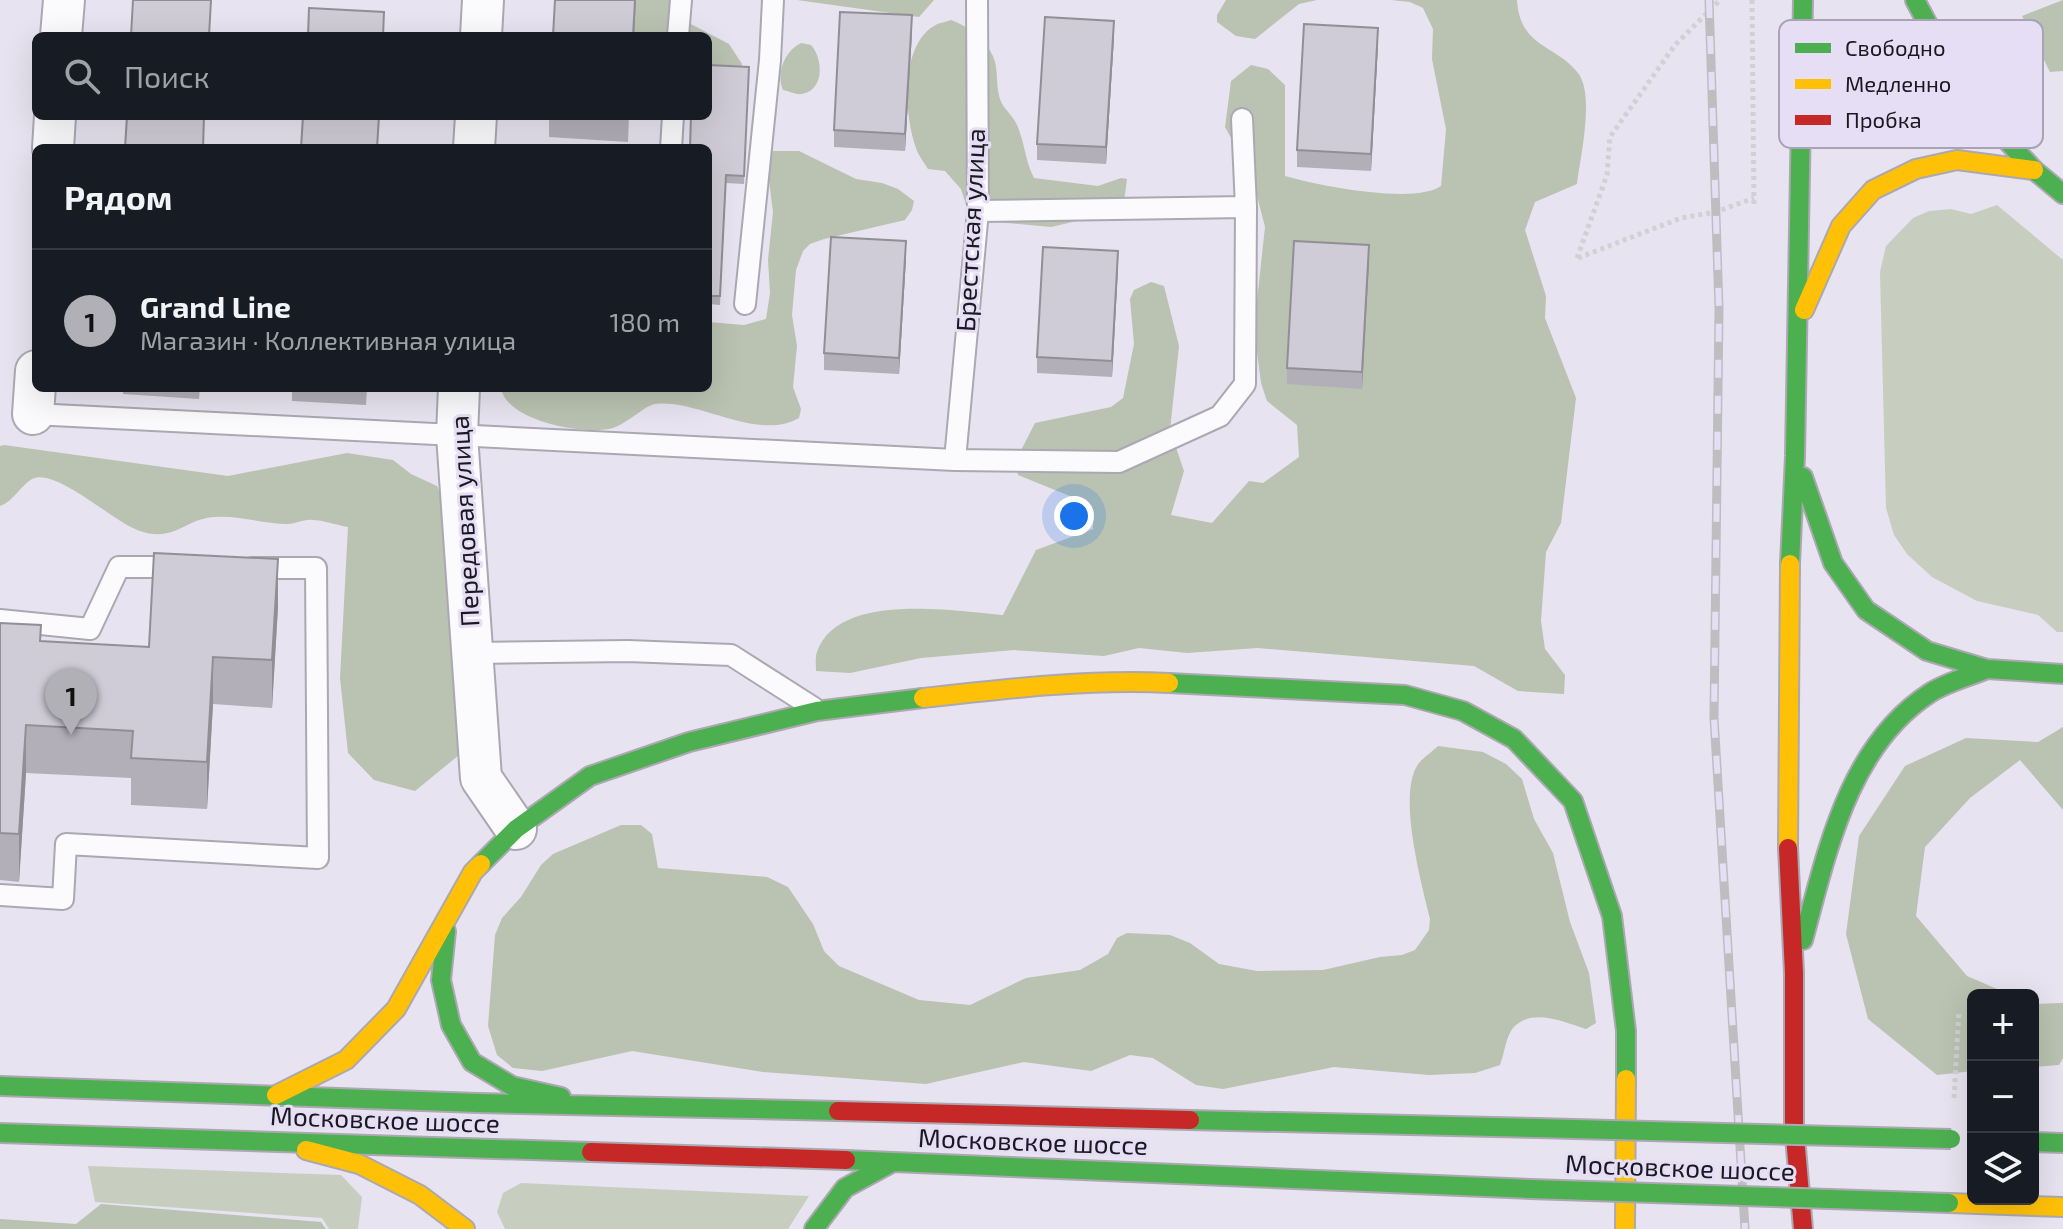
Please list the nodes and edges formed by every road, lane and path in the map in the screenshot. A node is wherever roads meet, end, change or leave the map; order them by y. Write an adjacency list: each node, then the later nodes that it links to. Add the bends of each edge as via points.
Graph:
1 (64, 0): 11 (street)
2 (483, 0): 12 (street)
3 (681, 0): 13 (lane)
4 (773, 0): 29 (lane)
5 (977, 0): 28 (lane, Брестская улица)
6 (1720, 0): 26 (path, via 1675,45 1610,137 1607,175 1577,258 1681,218)
7 (1803, 0): 9 (main road)
8 (1915, 0): 10 (main road)
9 (1803, 20)
10 (1926, 20)
11 (61, 32)
12 (481, 32)
13 (678, 32)
14 (1242, 119): 27 (lane)
15 (55, 120): 18 (street)
16 (476, 120): 19 (street)
17 (673, 120): 20 (lane)
18 (53, 144)
19 (474, 144)
20 (671, 144)
21 (1800, 148): 30 (main road)
22 (2014, 148): 24 (main road)
23 (2063, 168): 24 (lane)
24 (2034, 170): 25 (main road); 30 (main road, via 1957,160 1916,169 1873,190 1841,226)
25 (2063, 194)
26 (1754, 198)
27 (1246, 207): 28 (lane); 36 (lane, via 1245,384 1220,416 1119,462)
28 (978, 211): 36 (lane, Брестская улица)
29 (745, 304)
30 (1796, 326): 35 (main road)
31 (35, 392): 33 (street)
32 (459, 392): 34 (street, Передовая улица)
33 (33, 414): 34 (lane)
34 (457, 435): 36 (lane); 40 (street, Передовая улица)
35 (1795, 456): 41 (main road, via 1833,563 1866,610 1927,651); 47 (main road, via 1787,832)
36 (955, 460)
37 (195, 567): 39 (lane, via 119,567 90,629)
38 (225, 567): 45 (lane, via 316,568 318,858 66,844 63,899)
39 (0, 620)
40 (472, 653): 43 (lane, via 731,655); 44 (street, Передовая улица, via 481,778)
41 (1987, 669): 42 (main road); 47 (main road, via 1929,694 1883,733 1848,795)
42 (2063, 674)
43 (817, 711): 44 (main road, via 689,742 590,776); 62 (main road, via 992,690 1134,681 1191,683 1405,695 1463,711 1514,739 1573,801 1612,916 1626,1031)
44 (516, 829): 46 (main road, via 473,872)
45 (0, 895)
46 (447, 916): 50 (main road, via 396,1009 346,1060); 51 (main road, via 441,980 451,1025 472,1062 512,1086)
47 (1794, 973): 63 (main road, via 1794,1125)
48 (1959, 1011): 53 (path)
49 (0, 1086): 50 (main road, Московское шоссе)
50 (276, 1095): 51 (main road, Московское шоссе)
51 (603, 1106): 53 (main road, Московское шоссе, bridge)
52 (0, 1133): 56 (main road, Московское шоссе)
53 (1951, 1139): 54 (main road, Московское шоссе)
54 (1967, 1139)
55 (2039, 1142): 57 (main road)
56 (277, 1143): 58 (main road, Московское шоссе); 60 (main road, via 359,1164 420,1195)
57 (2063, 1143)
58 (893, 1162): 59 (main road, Московское шоссе, bridge); 61 (main road, via 845,1188)
59 (2063, 1207)
60 (465, 1229)
61 (814, 1229)
62 (1625, 1229)
63 (1803, 1229)

